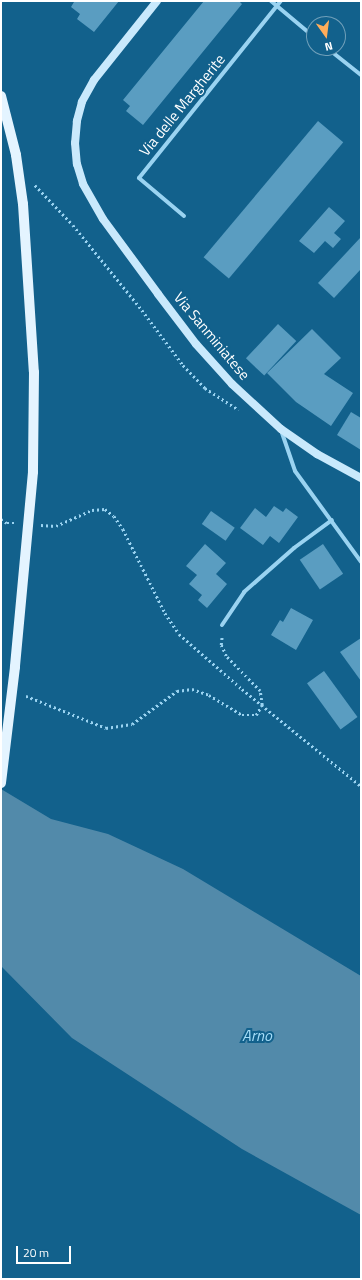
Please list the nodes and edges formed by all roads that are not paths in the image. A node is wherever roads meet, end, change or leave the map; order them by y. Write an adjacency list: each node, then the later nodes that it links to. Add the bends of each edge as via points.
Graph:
1 (157, 1): 10 (street, Via Sanminiatese, via 94,80 82,102 75,143 80,175 103,219 196,344 232,384)
2 (271, 1): 4 (street)
3 (281, 1): 4 (street, Via delle Margherite)
4 (277, 6): 5 (street); 9 (street, Via delle Margherite, via 139,178)
5 (306, 30)
6 (337, 56): 7 (street)
7 (361, 75)
8 (1, 96): 15 (main road, via 16,155 22,204 34,372 33,472 15,667)
9 (184, 216)
10 (281, 429): 11 (street, Via Sanminiatese); 12 (street, via 295,470)
11 (361, 478)
12 (332, 520): 13 (street); 14 (street, via 294,548 244,592)
13 (361, 562)
14 (222, 625)
15 (1, 783)

